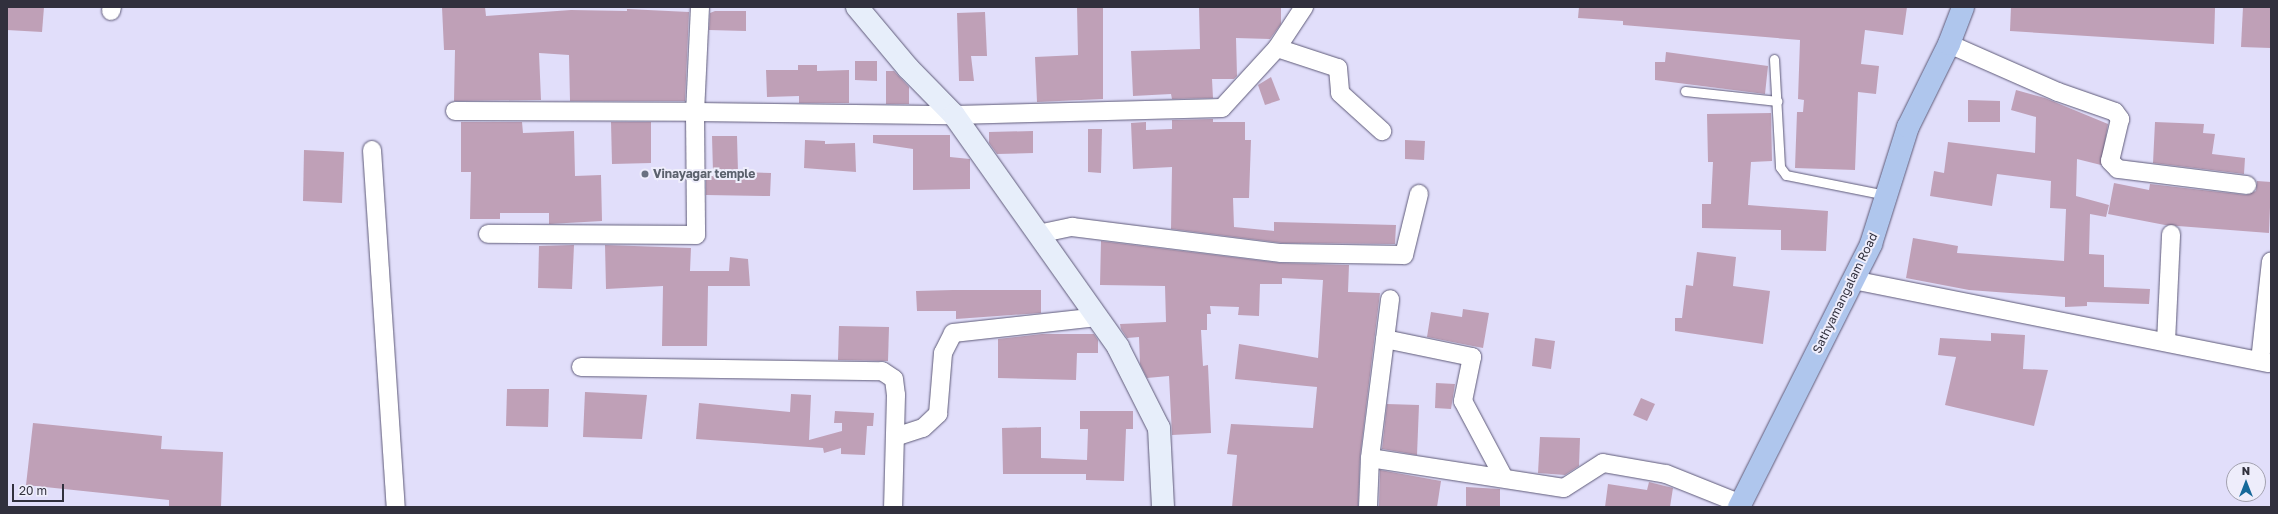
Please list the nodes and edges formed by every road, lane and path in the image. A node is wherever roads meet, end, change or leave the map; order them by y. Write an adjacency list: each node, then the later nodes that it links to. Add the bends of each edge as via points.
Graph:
1 (700, 7): 11 (street)
2 (857, 7): 12 (street, via 908,68)
3 (1304, 7): 6 (street)
4 (1963, 7): 5 (highway, Sathyamangalam Road)
5 (1949, 44): 15 (street, via 2058,92 2115,112 2120,119 2110,161 2118,169); 17 (highway, Sathyamangalam Road, via 1908,127)
6 (1277, 48): 12 (street, via 1222,108); 13 (street, via 1338,68 1340,93)
7 (1774, 59): 9 (lane)
8 (1686, 91): 9 (lane)
9 (1777, 101): 17 (lane, via 1780,167 1786,175)
10 (455, 111): 11 (street)
11 (695, 112): 12 (street); 18 (street, via 696,235)
12 (954, 115): 19 (street)
13 (1382, 131)
14 (372, 150): 32 (street)
15 (2247, 185)
16 (1419, 194): 19 (street, via 1404,255 1281,253 1072,228)
17 (1886, 195): 22 (highway, Sathyamangalam Road, via 1871,244)
18 (488, 234)
19 (1038, 234): 24 (street)
20 (2171, 234): 26 (street)
21 (2271, 262): 26 (street, via 2264,362)
22 (1853, 280): 26 (street); 31 (highway, Sathyamangalam Road)
23 (1390, 299): 25 (street)
24 (1097, 317): 28 (street, via 953,333 943,353 938,414 923,428); 34 (street, via 1118,347 1159,428)
25 (1385, 339): 29 (street); 30 (street, via 1472,357 1463,401)
26 (2166, 342)
27 (581, 367): 28 (street, via 882,371 894,379)
28 (895, 437): 33 (street)
29 (1370, 458): 30 (street); 35 (street)
30 (1504, 478): 31 (street, via 1564,488 1603,463 1666,474)
31 (1740, 506)
32 (396, 507)
33 (893, 507)
34 (1163, 507)
35 (1368, 507)

